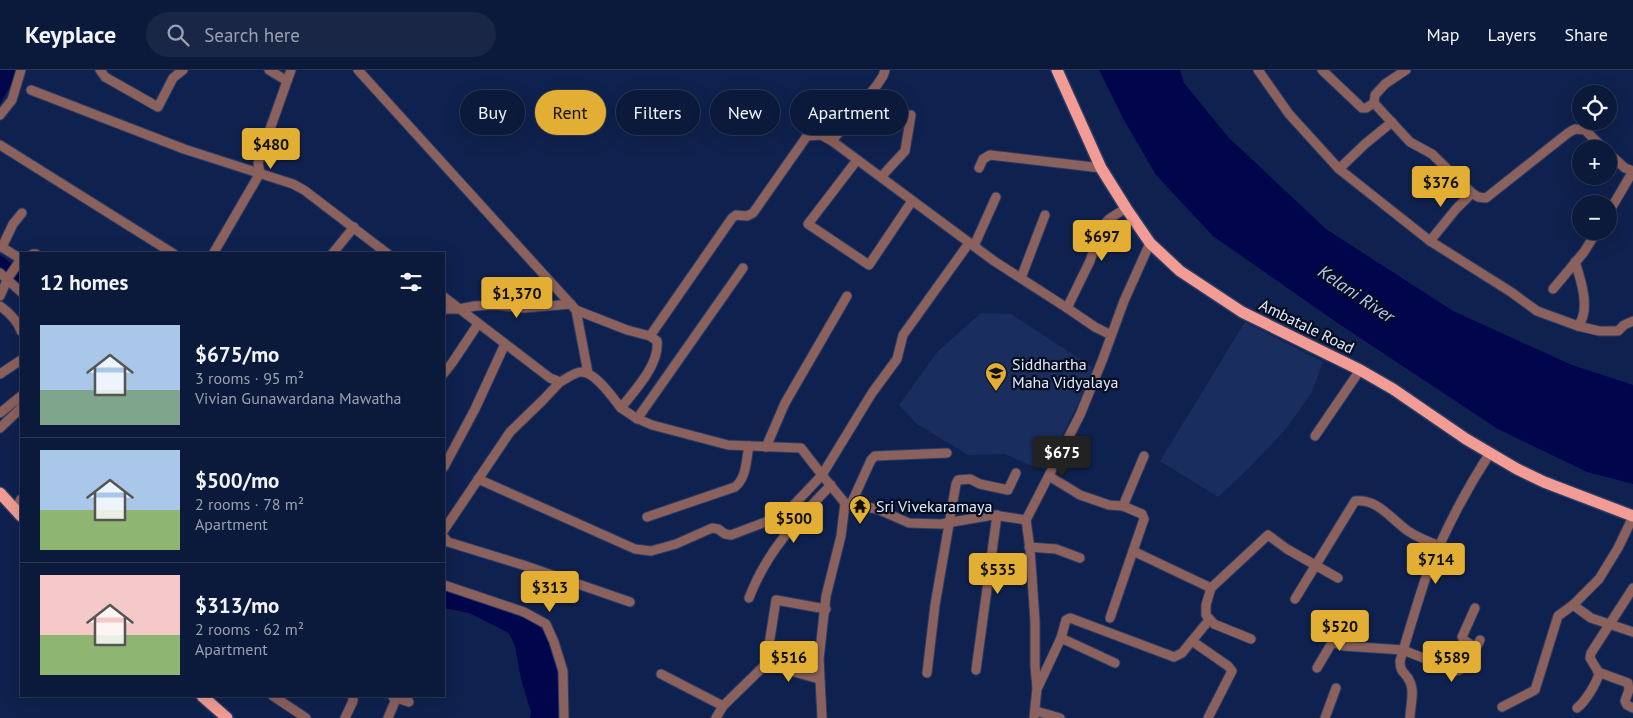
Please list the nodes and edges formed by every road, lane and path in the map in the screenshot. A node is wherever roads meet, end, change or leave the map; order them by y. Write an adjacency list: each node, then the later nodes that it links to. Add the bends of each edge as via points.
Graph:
1 (21, 70): 15 (street, via 12,100)
2 (100, 70): 3 (street, via 105,77 158,107 173,78)
3 (183, 70)
4 (269, 70): 12 (street)
5 (291, 70): 12 (street)
6 (358, 70): 58 (street)
7 (884, 70): 18 (street, via 883,76)
8 (1057, 70): 24 (main road, Ambatale Road)
9 (1258, 70): 25 (street, via 1289,114)
10 (1322, 70): 14 (street, via 1362,108)
11 (1406, 70): 14 (street, via 1375,94)
12 (287, 81): 27 (street, via 258,162)
13 (31, 90): 27 (street, via 184,149)
14 (1374, 103): 17 (street)
15 (0, 115)
16 (911, 115): 28 (street, via 905,151)
17 (1392, 122): 25 (street); 29 (street, via 1410,142 1432,154)
18 (832, 140): 21 (street); 67 (street, via 821,135 807,136 753,213 732,218)
19 (1595, 140): 29 (street, via 1585,130 1575,129 1486,198)
20 (0, 145): 42 (street)
21 (857, 160): 28 (street); 32 (street, via 808,224 869,265)
22 (1617, 161): 26 (street)
23 (979, 168): 24 (street, via 990,154)
24 (1101, 168): 33 (main road, Ambatale Road)
25 (1339, 169): 38 (street)
26 (1633, 171): 31 (street)
27 (260, 173): 36 (street, via 304,190); 43 (street)
28 (881, 177): 32 (street)
29 (1472, 193): 38 (street)
30 (996, 197): 40 (street)
31 (1617, 198)
32 (912, 200): 40 (street)
33 (1126, 208): 39 (main road, Ambatale Road); 59 (street, via 1102,227)
34 (22, 213): 41 (street)
35 (1045, 215): 51 (street)
36 (354, 227): 44 (street); 45 (street)
37 (1591, 240): 48 (street)
38 (1430, 241): 65 (street, via 1537,311)
39 (1150, 243): 66 (street); 70 (main road, Ambatale Road, via 1180,271 1242,312)
40 (972, 245): 51 (street); 89 (street, via 904,336 897,359)
41 (1, 247): 46 (street)
42 (171, 252)
43 (214, 252)
44 (334, 252)
45 (385, 252)
46 (20, 259)
47 (20, 261): 50 (street)
48 (1575, 262): 52 (street); 65 (street, via 1584,297 1582,321)
49 (743, 268): 79 (street)
50 (5, 277): 53 (street); 54 (street)
51 (1021, 278): 59 (street)
52 (1553, 289)
53 (20, 291)
54 (0, 296)
55 (847, 296): 83 (street, via 785,403)
56 (445, 298): 61 (street)
57 (0, 306): 63 (street)
58 (574, 307): 61 (street, via 496,305); 67 (street, via 627,330); 72 (street)
59 (1067, 308): 66 (street)
60 (445, 309): 61 (street)
61 (459, 309): 64 (street)
62 (1633, 321): 65 (street, via 1618,331)
63 (20, 324)
64 (478, 324): 68 (street); 71 (street)
65 (1578, 326)
66 (1110, 335): 90 (street, via 1080,415)
67 (650, 336): 76 (street, via 657,341 658,351)
68 (506, 344): 74 (street); 87 (street)
69 (20, 361): 73 (street)
70 (1360, 370): 81 (street); 85 (main road, Ambatale Road)
71 (445, 372)
72 (588, 373): 74 (street, via 580,372); 76 (street)
73 (0, 374)
74 (560, 382): 91 (street, via 510,432)
75 (20, 397): 78 (street)
76 (621, 408): 79 (street)
77 (20, 409): 80 (street)
78 (0, 413)
79 (637, 419): 82 (street, via 728,445)
80 (0, 428)
81 (1315, 436)
82 (749, 446): 83 (street); 98 (street, via 744,475 735,487)
83 (766, 447): 89 (street, via 801,448)
84 (947, 452): 94 (street, via 875,456)
85 (1490, 453): 99 (main road, Ambatale Road, via 1544,482); 104 (street)
86 (1144, 456): 95 (street)
87 (445, 464)
88 (1016, 473): 101 (street, via 1008,490 970,479 958,480)
89 (822, 474): 91 (street, via 788,511 776,518 731,535 712,528 651,552 634,549); 92 (street)
90 (1050, 476): 95 (street, via 1080,495 1109,505); 100 (street)
91 (478, 478): 102 (street)
92 (831, 485): 94 (street); 113 (street, via 771,553)
93 (0, 493): 96 (main road)
94 (848, 503): 101 (street, via 909,523); 118 (street, via 826,596)
95 (1123, 506): 106 (street, via 1142,514 1144,519)
96 (19, 508)
97 (997, 516): 100 (street); 101 (street); 132 (street)
98 (647, 517)
99 (1633, 517): 116 (street, via 1599,579)
100 (1026, 520): 105 (street)
101 (948, 523): 135 (street)
102 (445, 528)
103 (445, 538): 115 (street, via 448,542)
104 (1440, 546): 108 (street, via 1409,532 1376,505 1365,500 1355,501); 128 (street)
105 (1029, 547): 107 (street, via 1056,549); 137 (street)
106 (1134, 551): 111 (street); 119 (street)
107 (1080, 558)
108 (1316, 565): 109 (street); 111 (street, via 1268,535); 114 (street)
109 (1338, 578)
110 (445, 585): 153 (street, via 524,612 546,624 563,671)
111 (1211, 588): 120 (street, via 1206,605)
112 (1633, 588): 122 (street)
113 (749, 598)
114 (1295, 599)
115 (630, 602)
116 (1573, 605): 122 (street, via 1591,618); 145 (street, via 1558,616 1535,690)
117 (1475, 608): 128 (street, via 1462,637 1478,644 1462,670 1456,671)
118 (826, 609): 130 (street, via 776,600); 136 (street)
119 (1110, 618)
120 (1209, 620): 125 (street); 126 (street)
121 (1343, 624): 127 (street)
122 (1609, 624): 123 (street); 133 (street, via 1591,653 1590,658)
123 (1633, 632)
124 (1060, 638): 126 (street, via 1066,620 1070,618 1174,656 1179,656); 129 (street); 137 (street)
125 (1251, 639)
126 (1192, 641): 157 (street, via 1232,671)
127 (1332, 642): 128 (street, via 1344,646); 131 (street)
128 (1403, 650): 159 (street, via 1400,669 1411,682)
129 (1115, 663)
130 (766, 664): 136 (street); 144 (street)
131 (1316, 668)
132 (976, 670)
133 (1598, 672): 146 (street, via 1598,678); 147 (street, via 1628,683 1625,701)
134 (661, 674): 144 (street)
135 (927, 674)
136 (819, 679): 155 (street)
137 (1038, 688): 148 (street)
138 (1336, 688): 158 (street)
139 (203, 697): 149 (main road)
140 (278, 698): 150 (street)
141 (355, 698): 151 (street)
142 (393, 698): 143 (street); 152 (street)
143 (409, 702)
144 (723, 706): 154 (street)
145 (1502, 707)
146 (1577, 708)
147 (1633, 708)
148 (1035, 714): 156 (street)
149 (227, 718)
150 (306, 718)
151 (345, 718)
152 (388, 718)
153 (564, 718)
154 (716, 718)
155 (822, 718)
156 (1060, 718)
157 (1208, 718)
158 (1325, 718)
159 (1410, 718)

